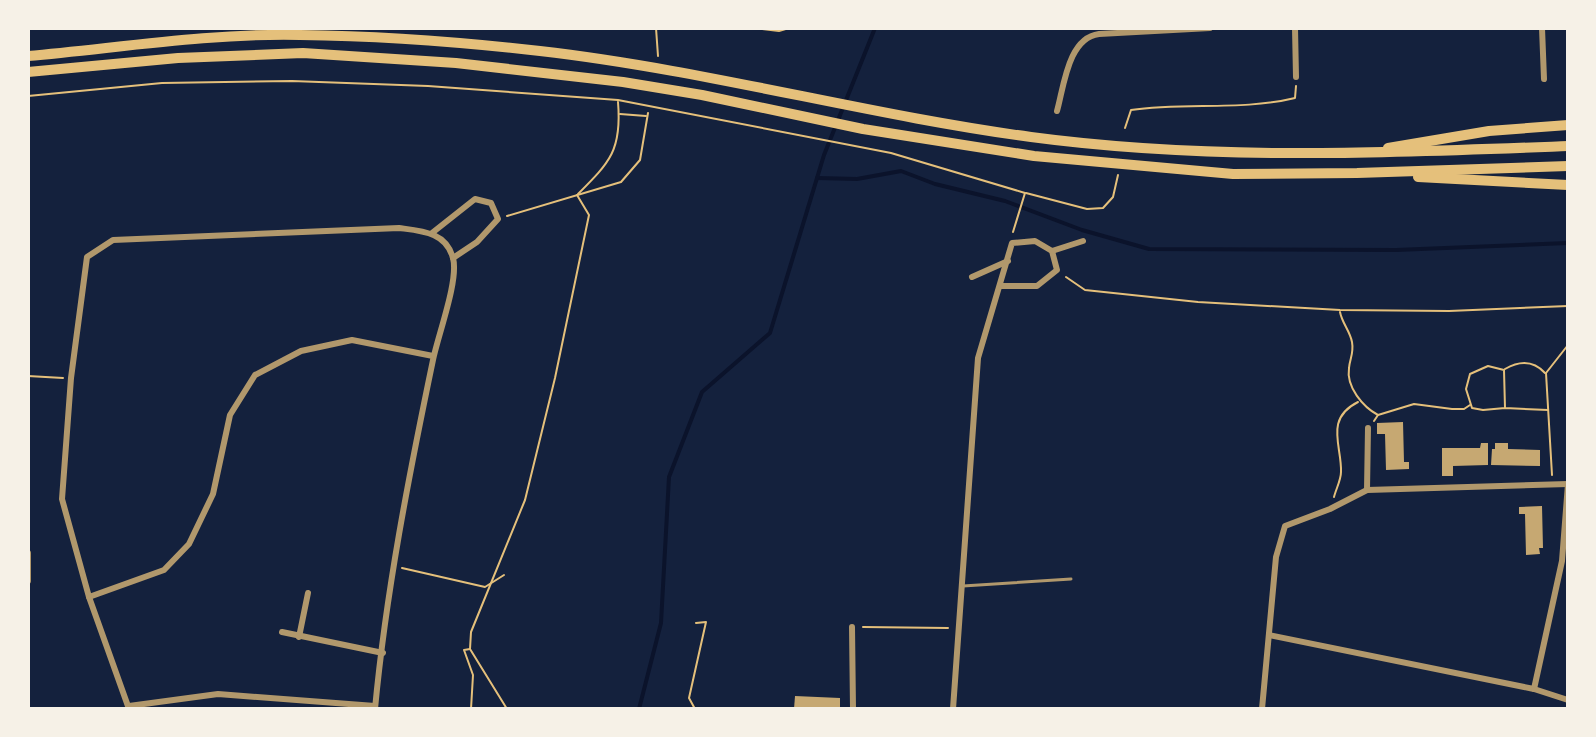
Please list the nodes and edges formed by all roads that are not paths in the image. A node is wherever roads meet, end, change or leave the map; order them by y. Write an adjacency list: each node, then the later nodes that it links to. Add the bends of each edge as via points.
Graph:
1 (1210, 28): 8 (street, via 1087,37 1075,51)
2 (1295, 28): 6 (street)
3 (1542, 28): 7 (street)
4 (28, 56): 11 (highway, via 299,35 539,51 1032,137 1174,150)
5 (28, 72): 13 (highway, via 303,53 469,64 623,82 863,129 1065,159 1233,174)
6 (1296, 77)
7 (1544, 79)
8 (1057, 111)
9 (1568, 125): 11 (highway, via 1489,131)
10 (1568, 146): 11 (highway)
11 (1357, 154)
12 (1568, 166): 13 (highway)
13 (1357, 173): 14 (highway)
14 (1568, 185)
15 (432, 233): 18 (street, via 445,242); 18 (street, via 475,199 491,203 498,219); 31 (street, via 399,228 113,240 87,257 62,499)
16 (1083, 241): 17 (street)
17 (1052, 251): 19 (street, via 1035,241 1012,243); 21 (street, via 1057,270 1037,286)
18 (453, 258): 22 (street, via 454,274)
19 (1008, 261): 20 (street); 21 (street)
20 (972, 277)
21 (1001, 286): 29 (street, via 978,358)
22 (433, 356): 31 (street, via 352,340 301,351 255,375 230,415 213,494 189,544 164,570); 36 (street, via 393,566)
23 (1368, 428): 25 (street)
24 (1568, 484): 25 (street); 37 (street, via 1562,561)
25 (1367, 490): 34 (street, via 1285,526 1276,557)
26 (28, 553): 28 (street)
27 (1071, 579): 29 (lane)
28 (28, 581)
29 (961, 586): 42 (street)
30 (308, 593): 35 (street)
31 (89, 597): 40 (street)
32 (852, 627): 41 (street)
33 (282, 632): 35 (street)
34 (1269, 635): 37 (street); 43 (street)
35 (299, 637): 36 (street)
36 (383, 653): 39 (street)
37 (1534, 689): 38 (street)
38 (1568, 700)
39 (375, 707): 40 (street, via 218,694)
40 (129, 708)
41 (853, 709)
42 (953, 709)
43 (1262, 709)

